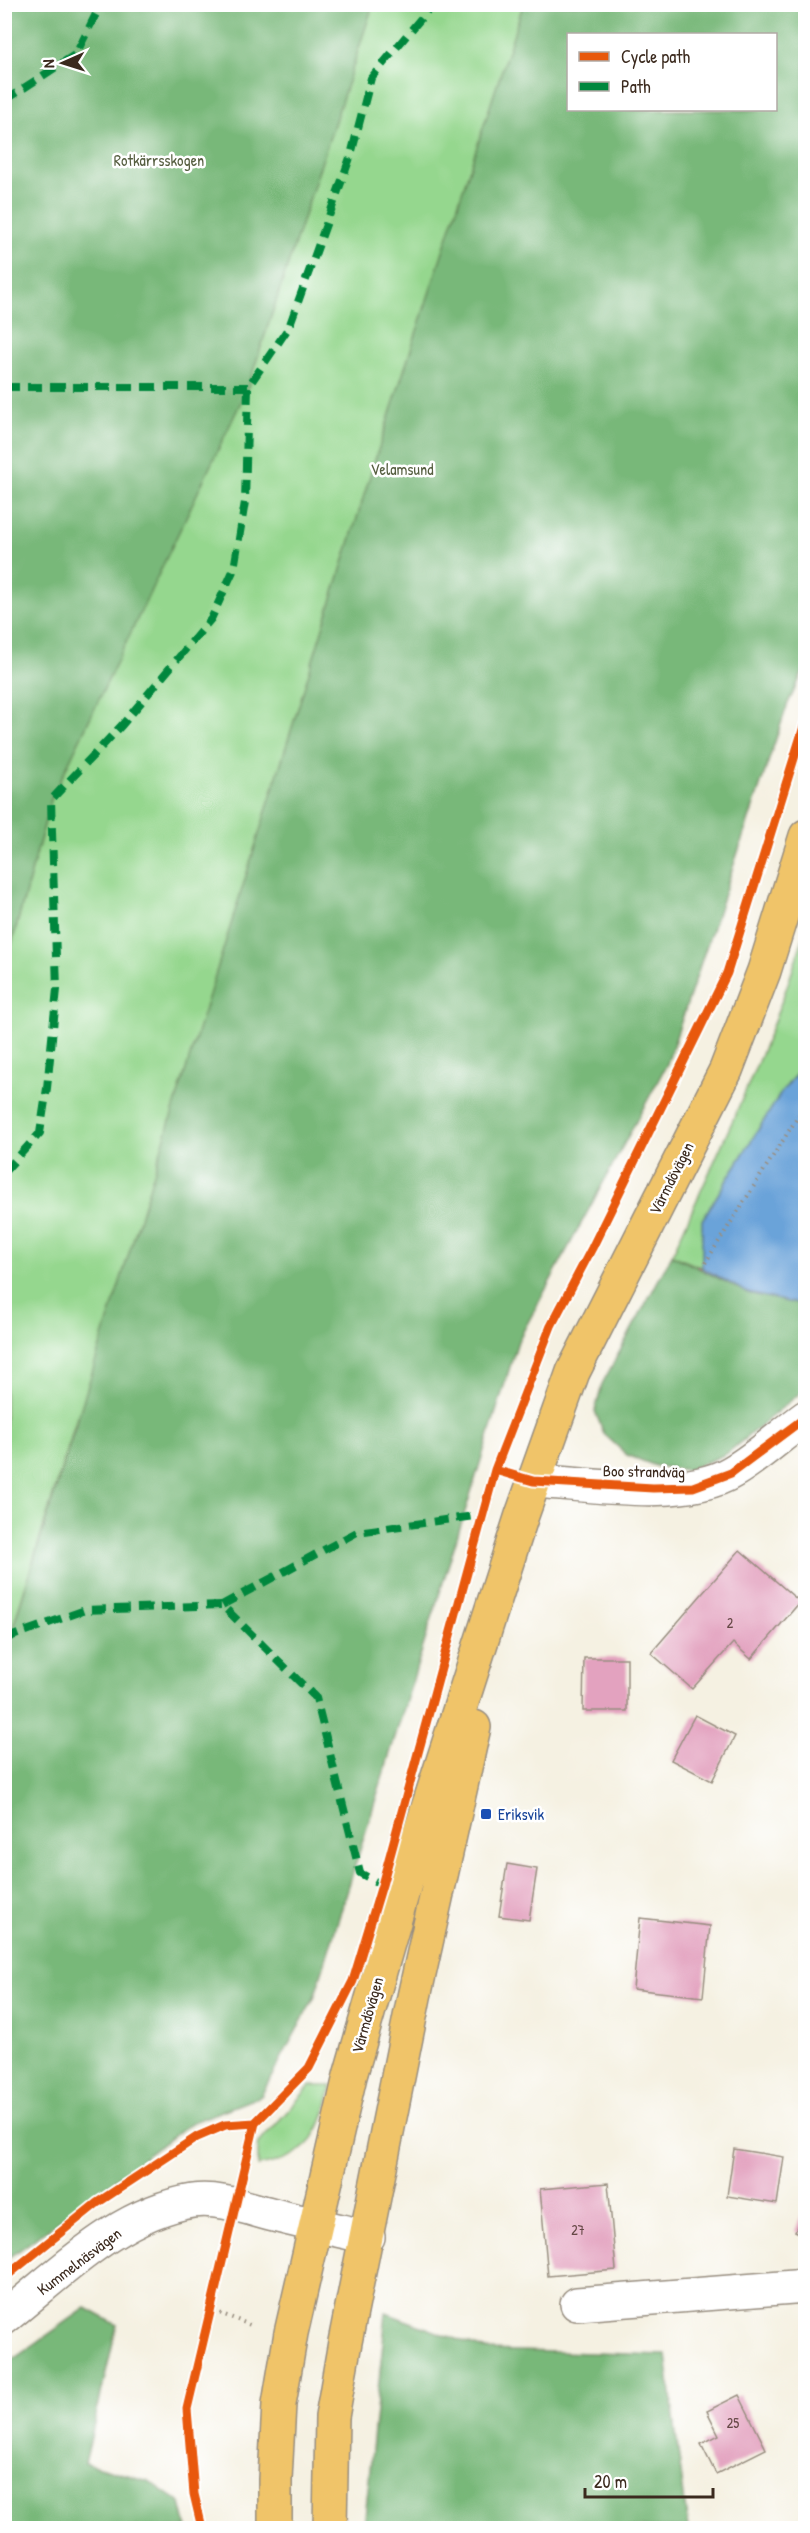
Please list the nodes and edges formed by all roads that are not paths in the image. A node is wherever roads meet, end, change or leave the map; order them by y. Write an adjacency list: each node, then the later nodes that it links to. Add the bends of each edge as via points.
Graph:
1 (806, 836): 3 (main road, Värmdövägen, via 764,971 726,1070 573,1372)
2 (806, 1417): 3 (street, Boo strandväg, via 731,1473 693,1487)
3 (533, 1481): 4 (main road, Värmdövägen)
4 (522, 1515): 5 (main road, Värmdövägen, via 414,1853 350,2076); 6 (main road, Värmdövägen, via 414,1997)
5 (314, 2225): 6 (street, Kummelnäsvägen); 9 (street, Kummelnäsvägen, via 235,2205 195,2201 148,2214 100,2241); 10 (main road, Värmdövägen, via 279,2404)
6 (368, 2237): 11 (main road, Värmdövägen, via 332,2417)
7 (806, 2286): 8 (street)
8 (577, 2304)
9 (4, 2318)
10 (275, 2529)
11 (330, 2529)

